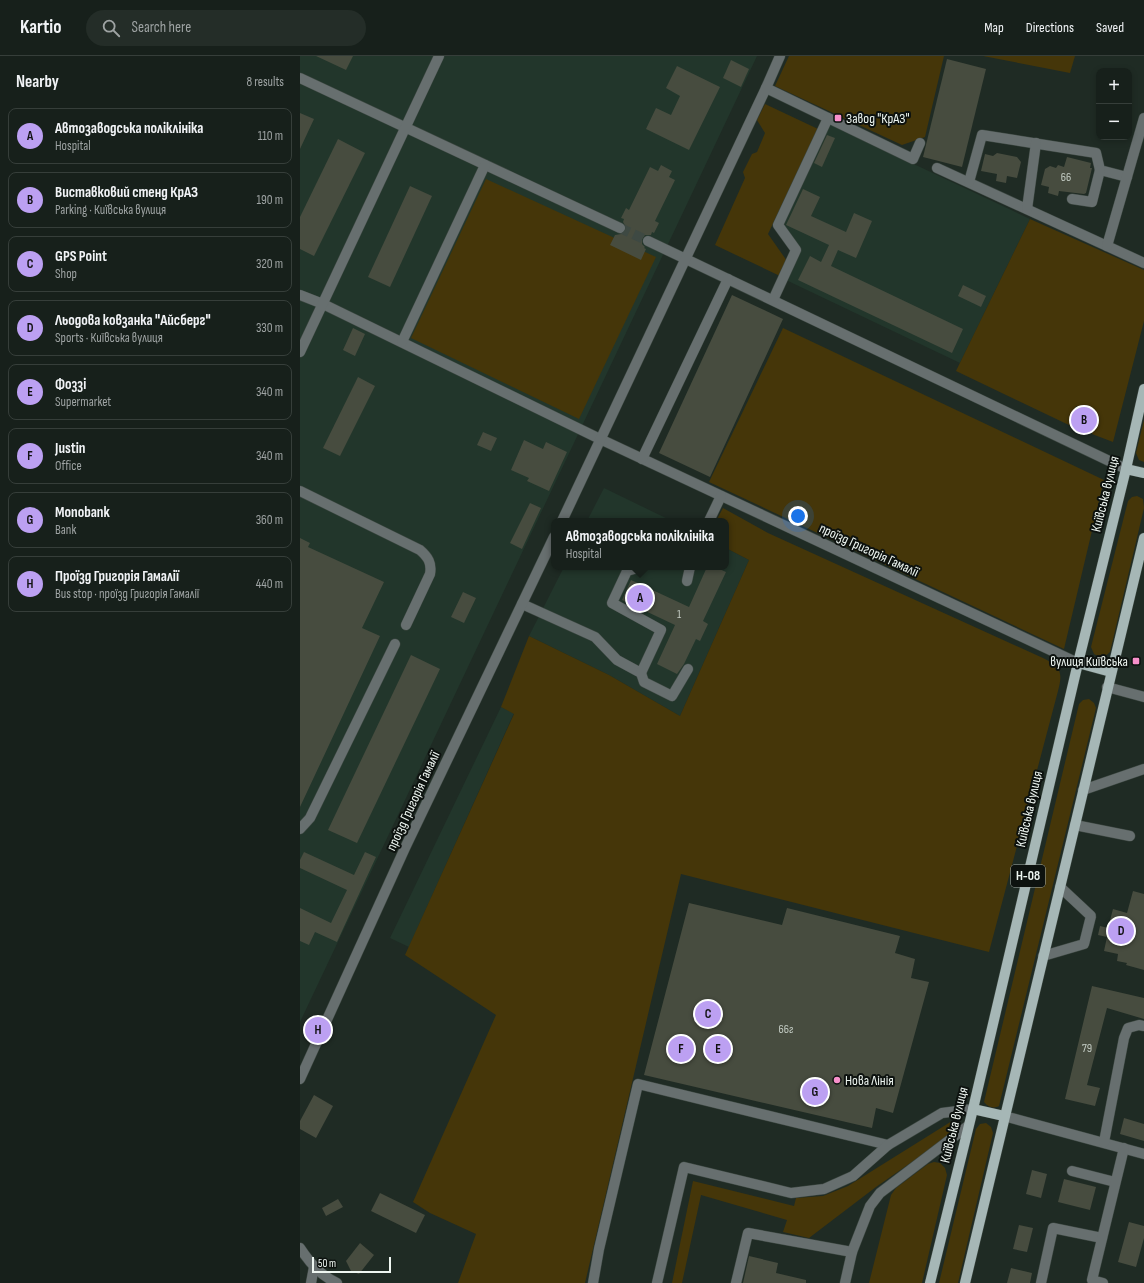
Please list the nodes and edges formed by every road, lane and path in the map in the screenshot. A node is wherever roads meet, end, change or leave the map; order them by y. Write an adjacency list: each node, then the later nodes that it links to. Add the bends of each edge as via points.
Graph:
1 (439, 56): 7 (street)
2 (780, 56): 4 (street)
3 (300, 78): 7 (street)
4 (766, 88): 5 (street); 20 (street)
5 (828, 118): 8 (street, via 913,159); 24 (street, via 778,225 796,250)
6 (1144, 118): 13 (street)
7 (406, 128): 10 (street); 25 (street)
8 (920, 143)
9 (1036, 143): 12 (street, via 1096,153); 14 (street, via 982,135); 16 (street)
10 (485, 165): 17 (street); 26 (street)
11 (937, 168): 14 (street)
12 (1100, 170): 13 (street); 15 (street, via 1092,202)
13 (1127, 178): 19 (street)
14 (969, 182): 16 (street)
15 (1072, 199)
16 (1027, 209): 19 (street)
17 (620, 228)
18 (648, 241): 20 (street)
19 (1107, 246): 21 (street)
20 (685, 258): 22 (street); 29 (street)
21 (1144, 263)
22 (728, 279): 24 (street); 30 (street)
23 (300, 295): 25 (street, проїзд Григорія Гамалії)
24 (773, 300): 31 (street)
25 (323, 304): 26 (street, проїзд Григорія Гамалії); 27 (street)
26 (402, 342): 29 (street, проїзд Григорія Гамалії)
27 (300, 352)
28 (1144, 389): 31 (main road, Київська вулиця / Н-08)
29 (600, 439): 30 (street, проїзд Григорія Гамалії); 35 (street)
30 (642, 459): 34 (street, проїзд Григорія Гамалії)
31 (1126, 469): 32 (main road); 45 (main road, Київська вулиця / Н-08)
32 (1144, 473)
33 (300, 491): 43 (street, via 420,550 427,556 431,566 430,574)
34 (721, 496): 36 (street); 45 (street, проїзд Григорія Гамалії)
35 (563, 518)
36 (710, 518)
37 (1144, 538): 47 (main road, Н-08)
38 (551, 543): 42 (street, проїзд Григорія Гамалії)
39 (630, 570): 48 (street, via 627,571 612,604 662,630)
40 (689, 570): 41 (street)
41 (687, 581)
42 (522, 604): 48 (street, via 595,637 617,660); 59 (street, проїзд Григорія Гамалії)
43 (406, 625)
44 (395, 644): 54 (street, via 310,818)
45 (1078, 663): 47 (main road); 60 (main road, Київська вулиця / Н-08)
46 (688, 669): 48 (street, via 672,696 644,682)
47 (1111, 672): 49 (main road, Н-08)
48 (641, 673)
49 (1108, 687): 50 (street); 52 (main road, Н-08)
50 (1144, 697)
51 (1144, 769): 52 (street)
52 (1083, 790): 53 (main road, Н-08)
53 (1075, 825): 55 (street); 56 (main road, Н-08)
54 (300, 829)
55 (1130, 836)
56 (1060, 887): 57 (main road, Н-08); 57 (street, via 1091,916 1086,937 1084,944)
57 (1043, 956): 61 (main road, Н-08)
58 (1144, 1026): 63 (street, via 1128,1028 1124,1038)
59 (300, 1079)
60 (973, 1109): 61 (main road); 62 (main road, Київська вулиця / Н-08); 64 (street, via 942,1113)
61 (1004, 1116): 63 (street); 81 (main road, Н-08)
62 (968, 1126): 71 (street, via 880,1193 870,1206); 80 (main road, Київська вулиця / Н-08)
63 (1104, 1142): 65 (street)
64 (888, 1145): 76 (street, via 638,1084); 77 (street, via 853,1176 824,1189 804,1192 791,1193 684,1167)
65 (1124, 1148): 66 (street); 68 (street)
66 (1144, 1154)
67 (1072, 1170): 68 (street)
68 (1115, 1182): 69 (street)
69 (1102, 1238): 73 (street); 82 (street, via 1053,1228)
70 (301, 1251): 72 (street)
71 (852, 1252): 78 (street, via 748,1233); 79 (street)
72 (314, 1267): 74 (street); 75 (street)
73 (1091, 1281): 83 (street)
74 (311, 1283)
75 (337, 1283)
76 (593, 1283)
77 (657, 1283)
78 (736, 1283)
79 (845, 1283)
80 (930, 1283)
81 (965, 1283)
82 (1041, 1283)
83 (1103, 1283)

